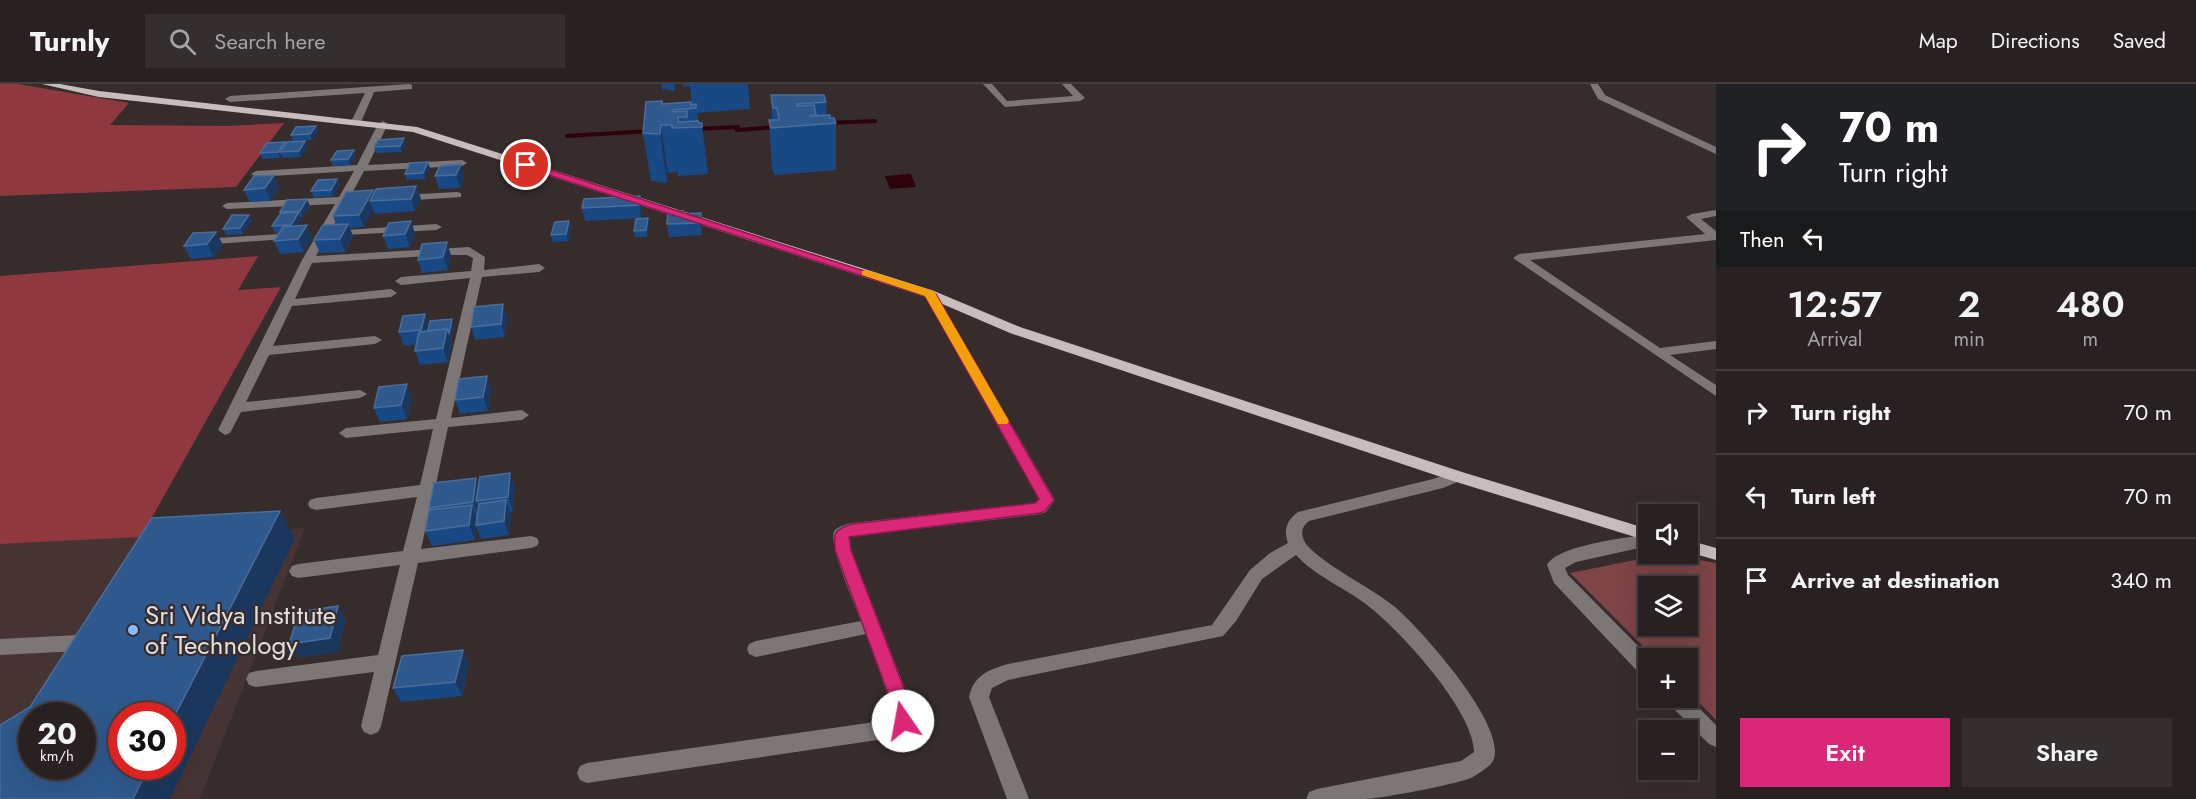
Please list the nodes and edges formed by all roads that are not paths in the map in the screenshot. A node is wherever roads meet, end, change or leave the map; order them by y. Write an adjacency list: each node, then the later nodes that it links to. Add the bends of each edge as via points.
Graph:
1 (46, 84): 7 (main road, via 99,94)
2 (987, 84): 3 (street, via 1005,104 1080,98)
3 (1066, 84)
4 (1594, 84): 10 (street, via 1601,97)
5 (409, 87): 6 (street)
6 (371, 89): 7 (street); 8 (street)
7 (229, 100): 8 (main road)
8 (356, 122): 9 (main road)
9 (383, 124): 12 (street); 29 (main road, via 414,129)
10 (1716, 151)
11 (462, 163): 12 (street)
12 (361, 168): 13 (street); 17 (street)
13 (256, 174)
14 (457, 195): 15 (street)
15 (388, 198)
16 (365, 200): 17 (street)
17 (343, 201): 18 (street); 21 (street)
18 (227, 206)
19 (1716, 213): 22 (street, via 1692,217)
20 (436, 227): 21 (street)
21 (323, 234): 23 (street); 24 (street)
22 (1715, 236): 34 (street, via 1519,258)
23 (202, 242)
24 (308, 261): 26 (street, via 469,251 478,257); 30 (street)
25 (539, 268): 26 (street)
26 (477, 274): 27 (street); 39 (street)
27 (401, 281)
28 (391, 293): 30 (street)
29 (930, 294): 42 (main road, via 1015,330); 54 (street, via 1047,500 1040,508 852,529 841,534 843,550)
30 (288, 303): 33 (street)
31 (375, 340): 33 (street)
32 (1716, 345): 34 (street)
33 (264, 351): 37 (street)
34 (1659, 352): 35 (street)
35 (1716, 392)
36 (360, 394): 37 (street)
37 (236, 408): 40 (street)
38 (522, 415): 39 (street)
39 (442, 423): 41 (street); 44 (street)
40 (225, 430)
41 (346, 433)
42 (1456, 476): 46 (main road); 49 (street, via 1304,516 1293,531)
43 (448, 487): 44 (street)
44 (427, 490): 45 (street); 52 (street)
45 (316, 504)
46 (1638, 532)
47 (531, 542): 52 (street)
48 (1638, 542): 57 (street, via 1572,556 1556,565 1560,578)
49 (1298, 546): 65 (street, via 1285,552 1247,585 1228,621 1217,631 988,678 979,697); 66 (street, via 1390,613 1410,633 1463,703 1479,727 1485,745 1484,757 1466,770)
50 (1698, 549): 51 (main road)
51 (1716, 554)
52 (411, 557): 53 (street); 58 (street)
53 (298, 572)
54 (872, 626): 56 (street); 64 (street, via 901,704 903,721 884,730)
55 (0, 647): 59 (street, via 79,643)
56 (756, 649)
57 (1638, 659)
58 (387, 662): 60 (street); 62 (street)
59 (66, 663)
60 (256, 679)
61 (1686, 708): 63 (street)
62 (371, 726)
63 (1716, 738)
64 (587, 773)
65 (1018, 799)
66 (1317, 799)

